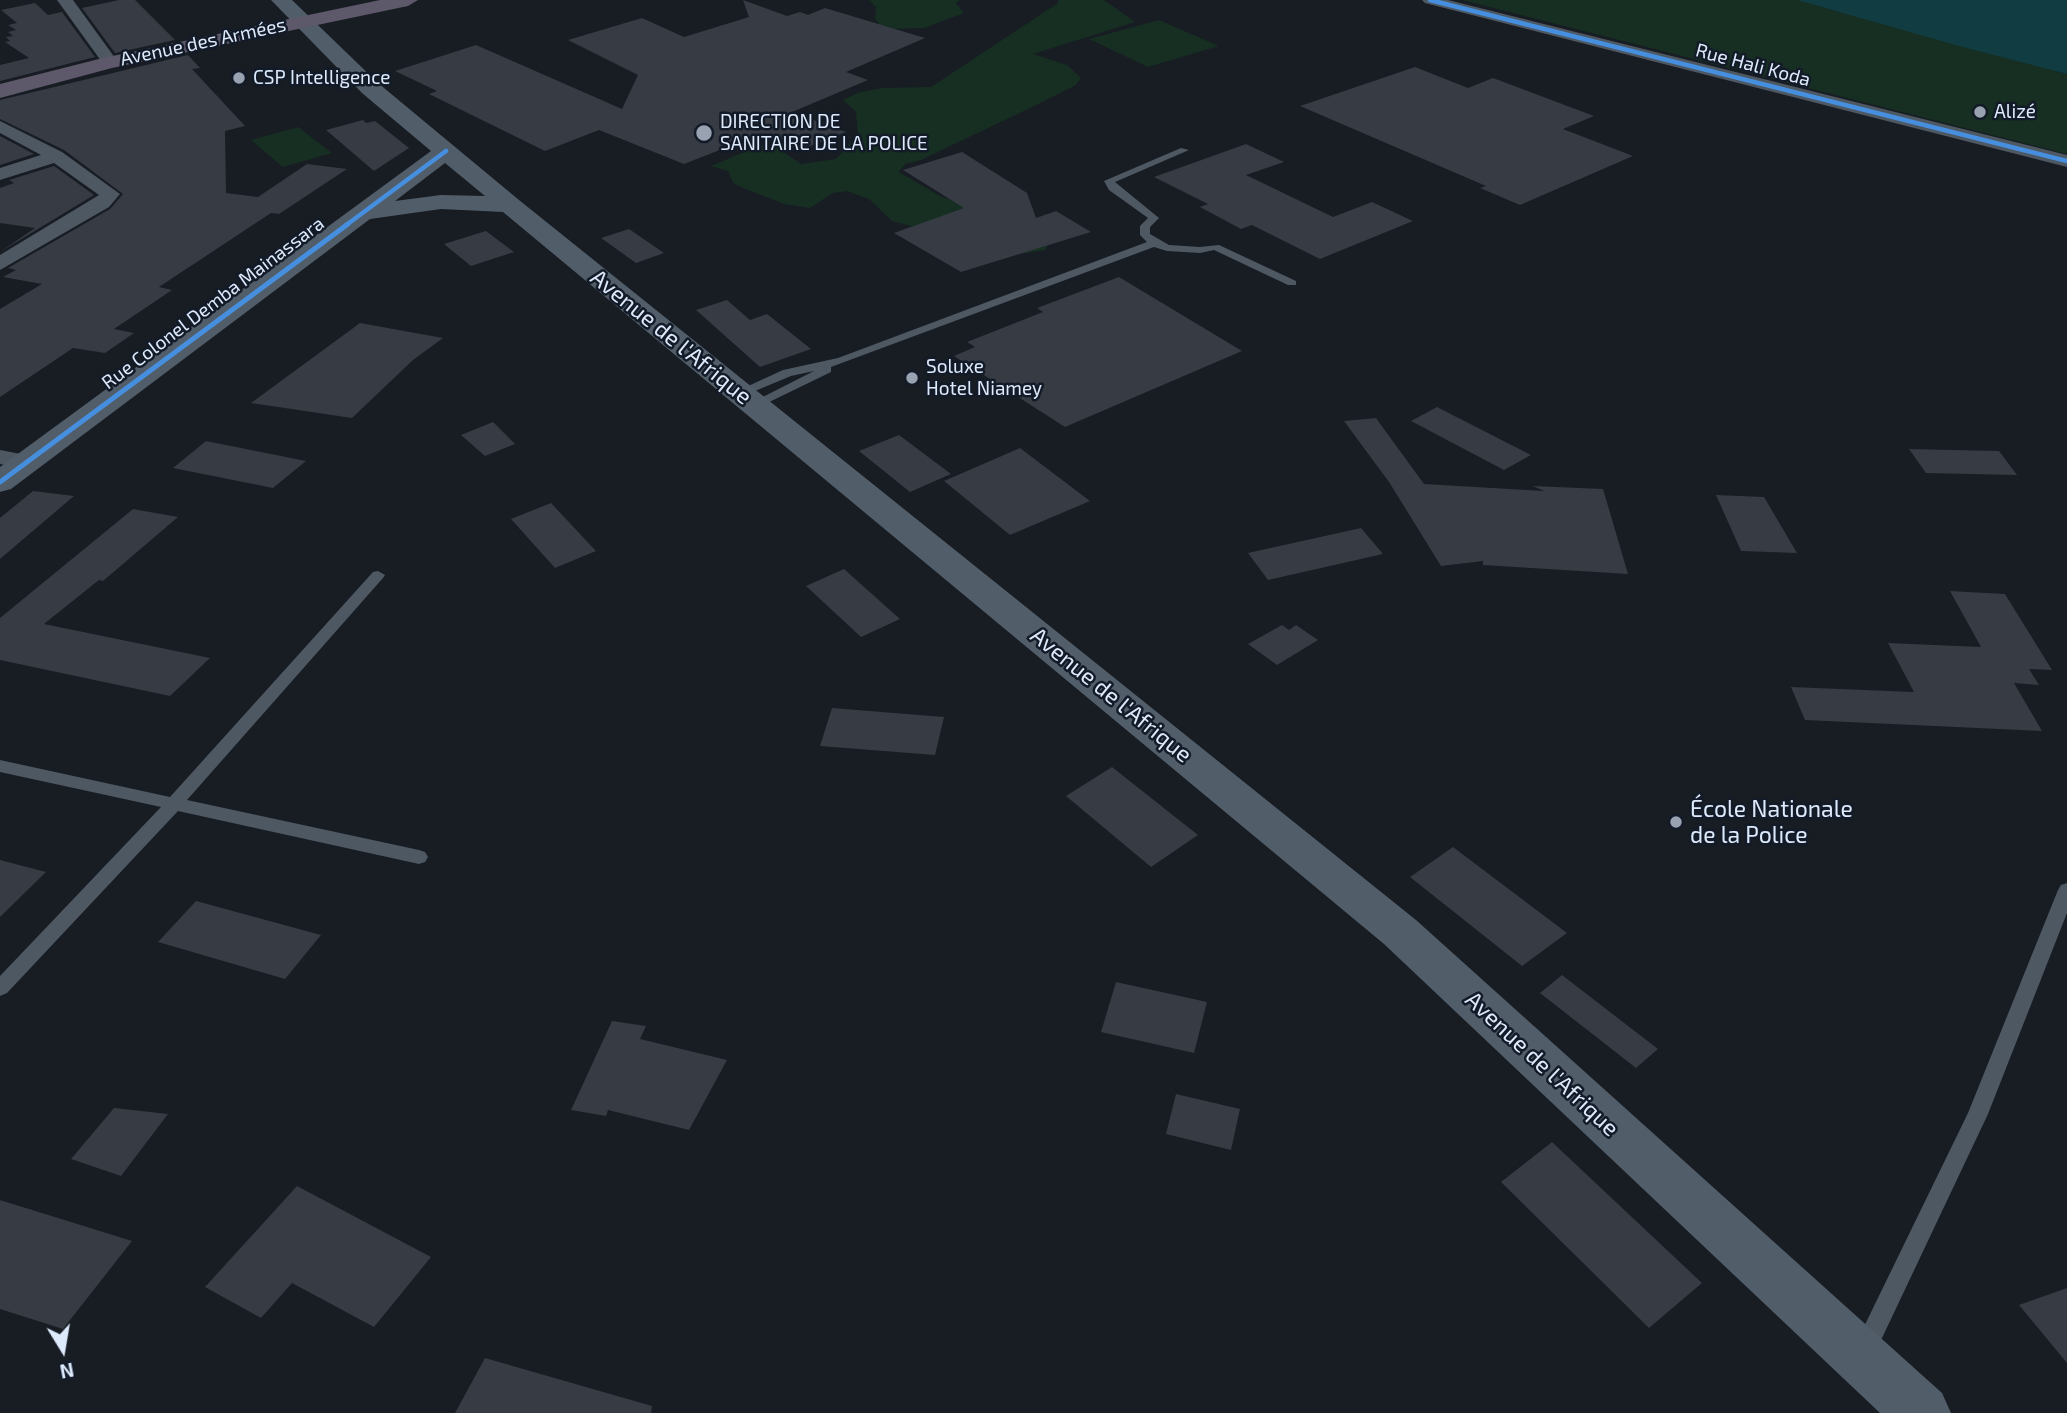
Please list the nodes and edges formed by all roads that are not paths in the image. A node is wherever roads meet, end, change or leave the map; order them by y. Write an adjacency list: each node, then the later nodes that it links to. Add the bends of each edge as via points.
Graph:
1 (65, 0): 6 (street)
2 (372, 0): 5 (highway, Avenue des Armées)
3 (408, 0): 5 (highway, Avenue des Armées)
4 (1430, 0): 13 (street, Rue Hali Koda)
5 (293, 12): 6 (highway, Avenue des Armées); 11 (main road, Avenue de l'Afrique, via 370,88)
6 (108, 58): 7 (highway, Avenue des Armées); 8 (highway, Avenue des Armées)
7 (0, 83)
8 (0, 91)
9 (0, 126): 12 (street)
10 (1184, 150): 19 (lane, via 1109,181 1112,188 1154,218 1145,226 1144,235)
11 (446, 151): 15 (main road, Avenue de l'Afrique); 16 (main road, Rue Colonel Demba Mainassara)
12 (56, 156): 14 (street); 20 (street, via 110,194 108,198)
13 (2067, 161)
14 (0, 174)
15 (478, 178): 16 (main road, via 443,177); 17 (main road, Avenue de l'Afrique)
16 (392, 191): 18 (main road, Rue Colonel Demba Mainassara)
17 (510, 205): 18 (main road, via 442,202); 23 (main road, Avenue de l'Afrique)
18 (360, 214): 24 (main road, Rue Colonel Demba Mainassara)
19 (1154, 243): 21 (lane, via 1183,251 1215,247); 22 (lane)
20 (0, 264)
21 (1292, 283)
22 (841, 361): 23 (lane, via 802,384); 23 (lane, via 787,373)
23 (746, 399): 32 (main road, Avenue de l'Afrique, via 1399,932)
24 (14, 459): 25 (main road, Rue Colonel Demba Mainassara)
25 (0, 482)
26 (378, 575): 28 (lane)
27 (0, 766): 28 (lane)
28 (173, 805): 29 (lane); 31 (lane)
29 (419, 857)
30 (2067, 890): 32 (lane, via 1978,1114)
31 (0, 988)
32 (1860, 1359): 33 (main road, Avenue de l'Afrique)
33 (1922, 1413)

